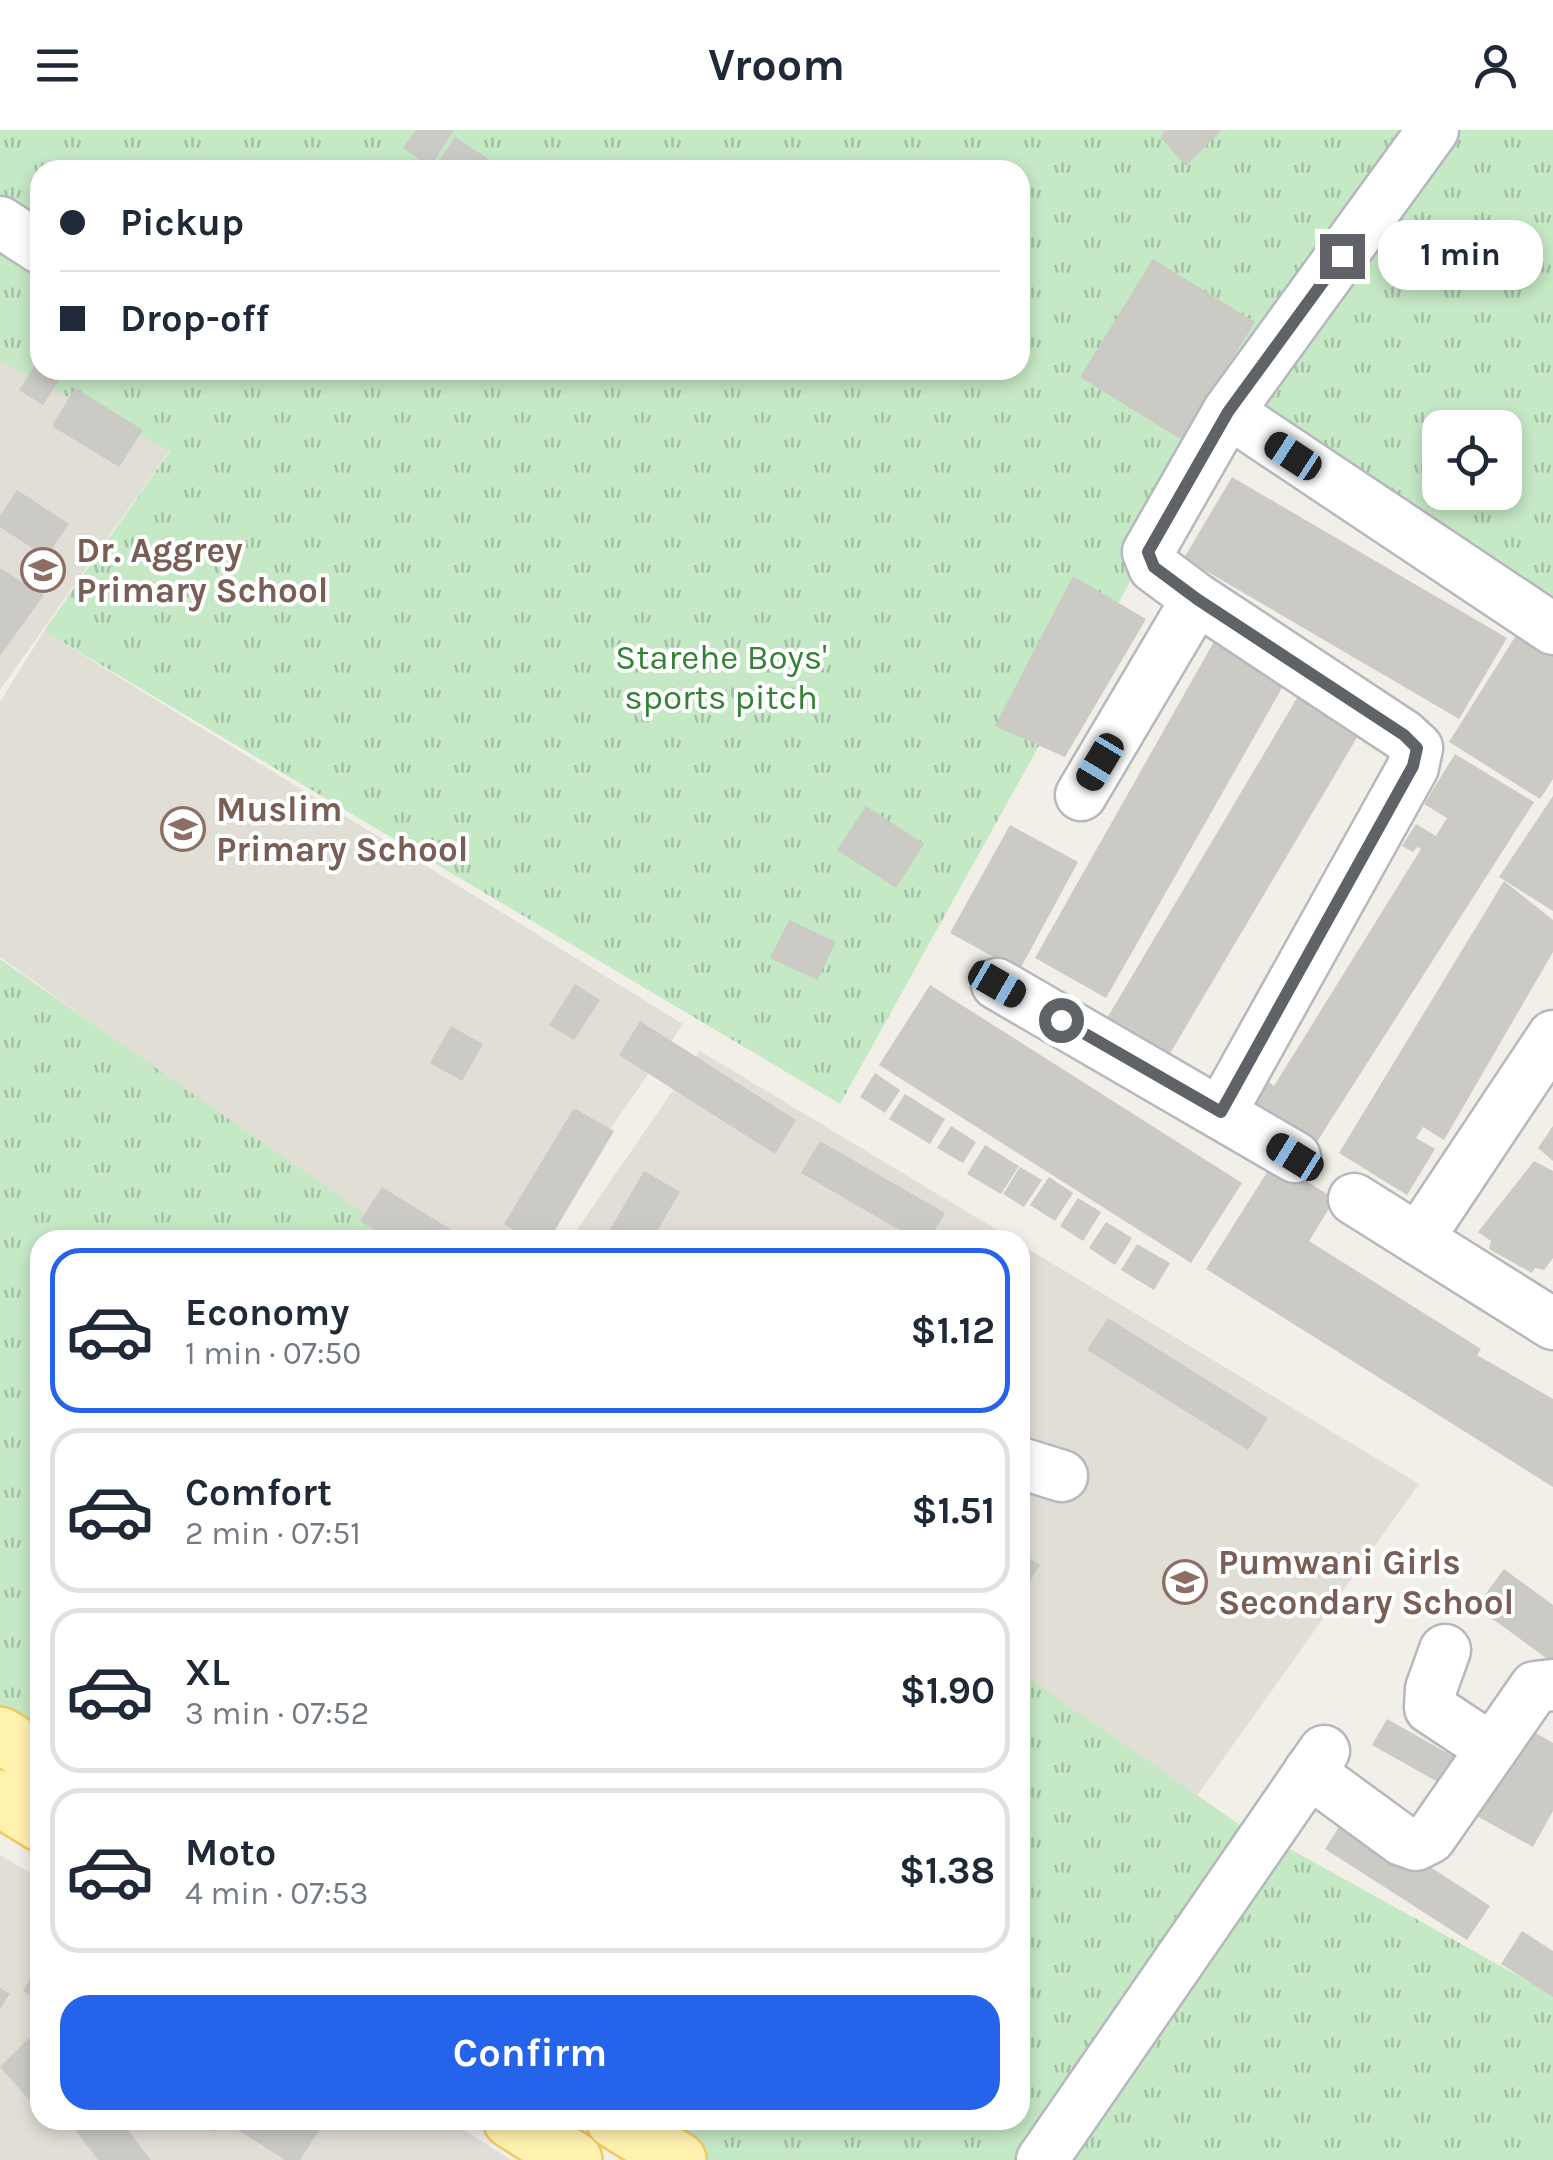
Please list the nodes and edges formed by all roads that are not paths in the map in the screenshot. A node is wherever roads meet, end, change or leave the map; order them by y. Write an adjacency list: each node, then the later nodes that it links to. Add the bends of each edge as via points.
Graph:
1 (1432, 130): 4 (lane)
2 (0, 222): 3 (lane)
3 (30, 242)
4 (1228, 412): 5 (lane, via 1148,552 1154,567); 6 (lane)
5 (1197, 599): 7 (lane); 10 (lane, via 1417,748 1413,766)
6 (1553, 629)
7 (1081, 795)
8 (997, 984): 10 (lane)
9 (1553, 1036): 13 (lane)
10 (1221, 1112): 11 (lane)
11 (1295, 1157)
12 (1354, 1200): 13 (lane)
13 (1418, 1240): 14 (lane)
14 (1553, 1324)
15 (1446, 1650): 18 (lane, via 1430,1708)
16 (1553, 1685): 18 (lane, via 1535,1688)
17 (0, 1734): 19 (main road)
18 (1492, 1749): 26 (lane, via 1430,1838 1416,1845 1402,1840 1316,1761)
19 (30, 1754)
20 (0, 1798): 21 (main road)
21 (30, 1817)
22 (527, 2130): 24 (main road)
23 (630, 2130): 25 (main road)
24 (574, 2160)
25 (678, 2160)
26 (1042, 2160)

